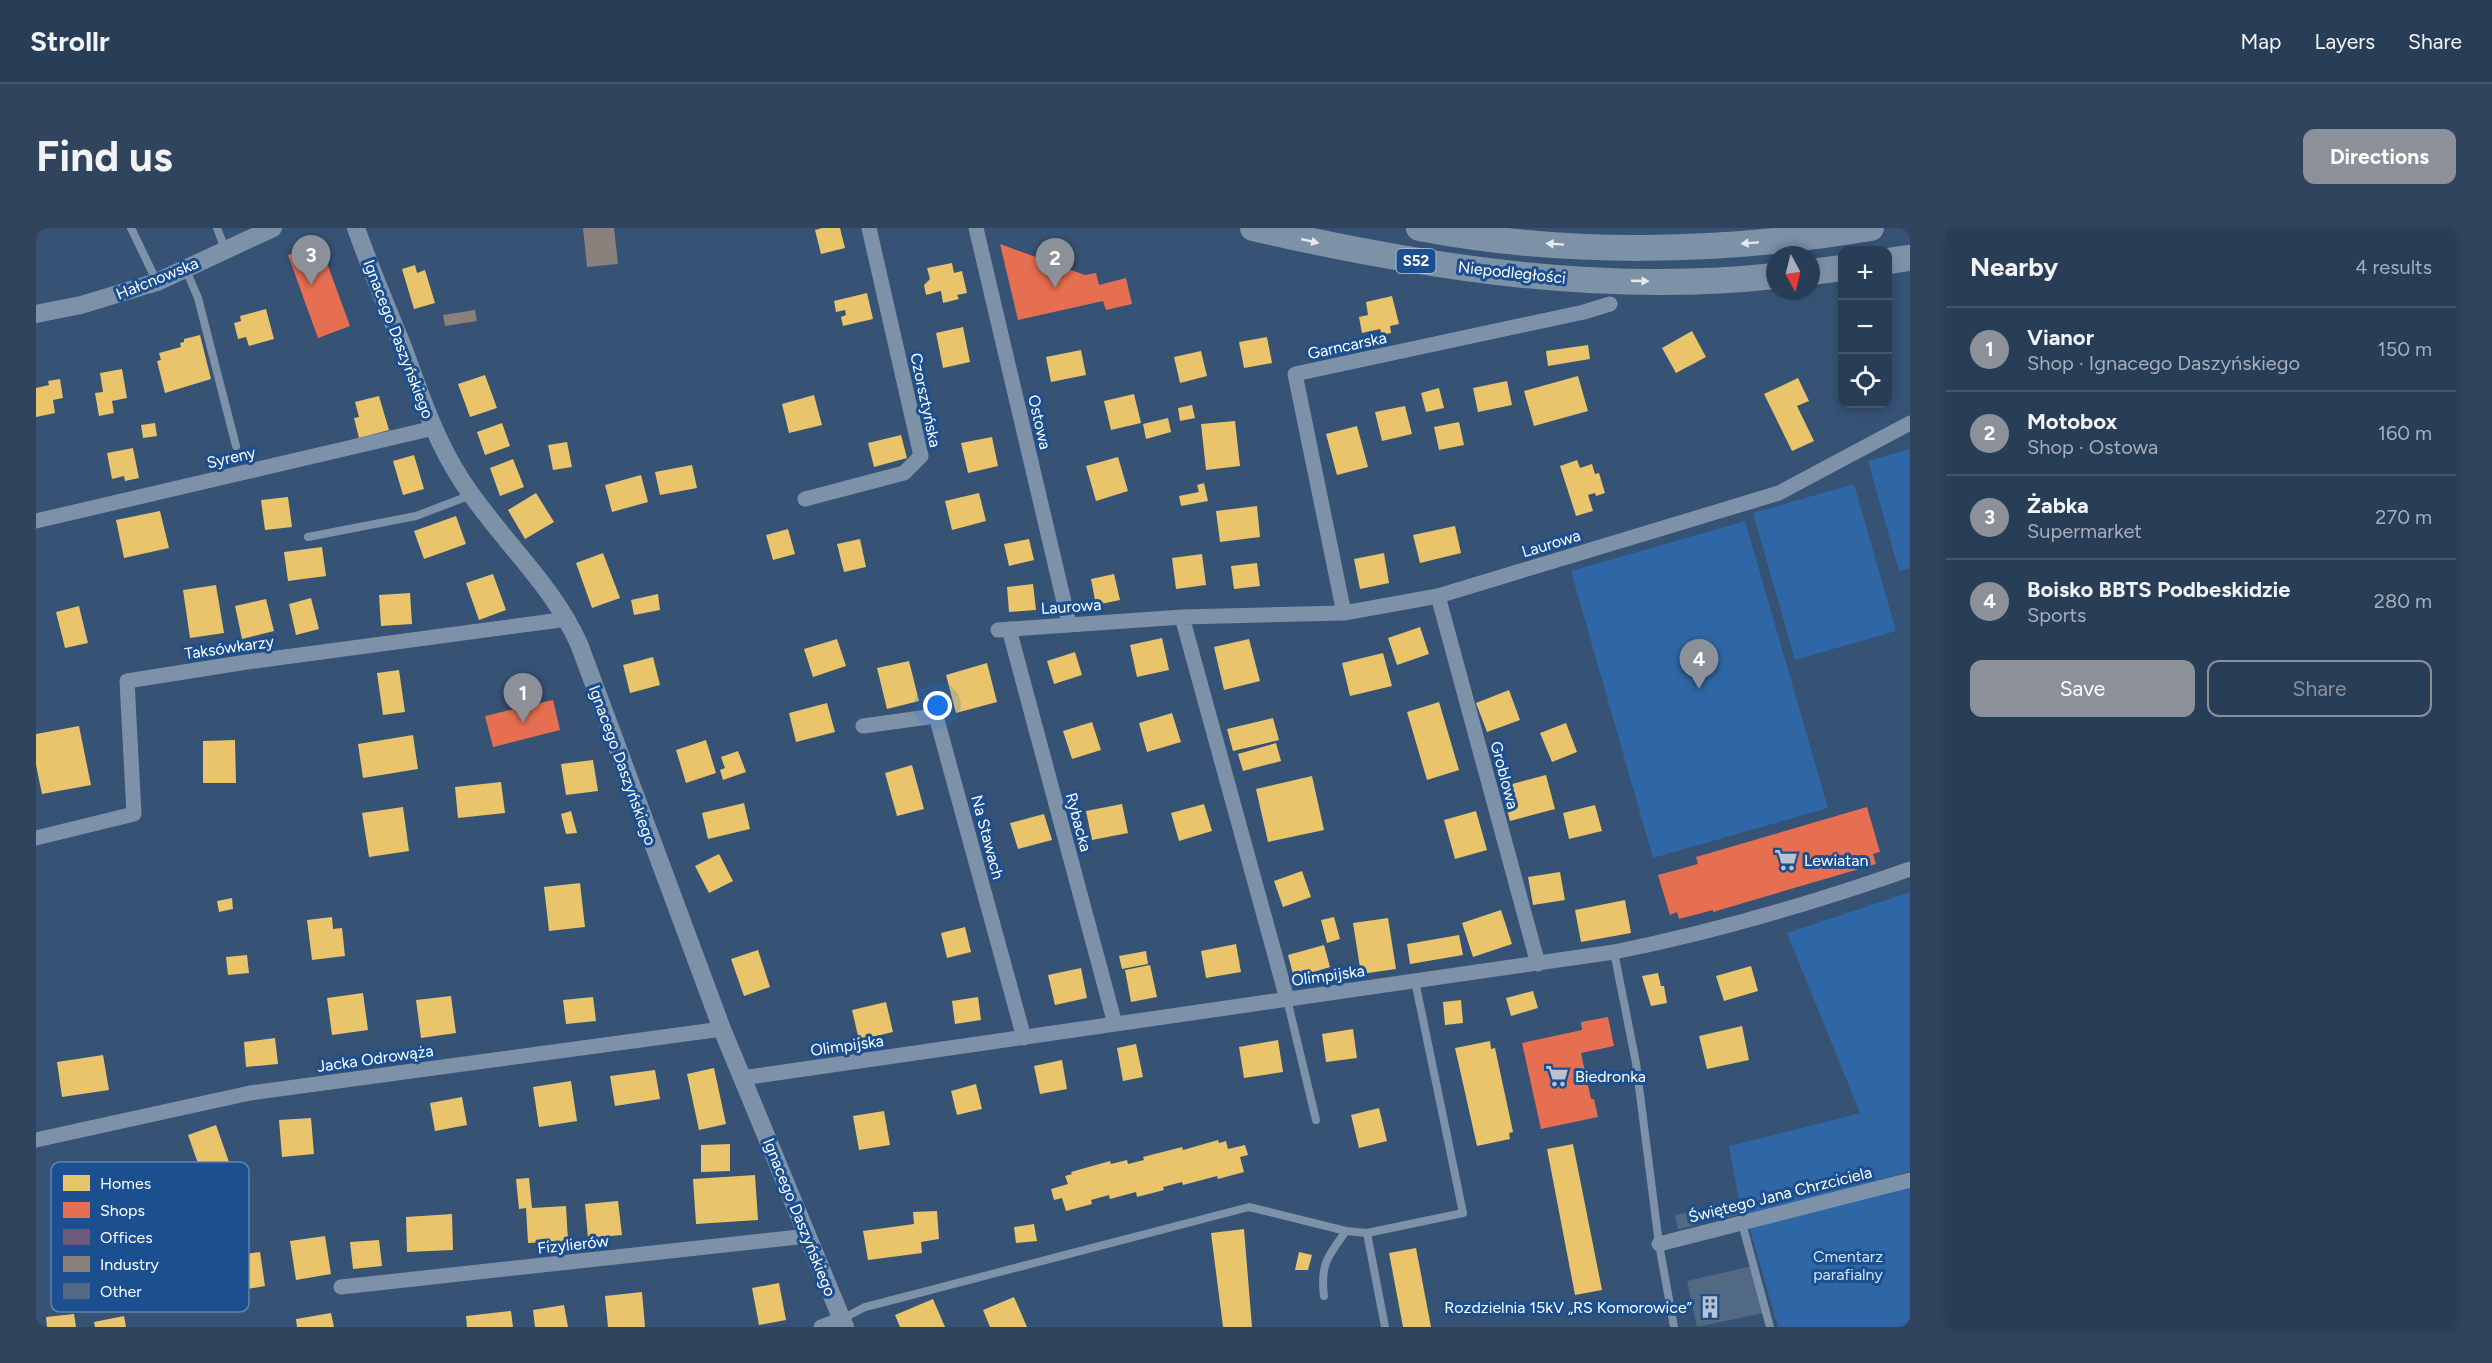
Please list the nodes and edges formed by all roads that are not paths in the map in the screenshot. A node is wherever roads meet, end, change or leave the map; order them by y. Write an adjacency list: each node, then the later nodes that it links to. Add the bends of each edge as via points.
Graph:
1 (131, 228): 17 (lane)
2 (217, 228): 10 (lane)
3 (273, 228): 10 (street, Hałcnowska)
4 (356, 228): 21 (street, Ignacego Daszyńskiego)
5 (869, 228): 24 (street, Czorsztyńska, via 921,456 904,473)
6 (976, 228): 31 (street, Ostowa)
7 (1253, 228): 16 (highway, Niepodległości / S52, one-way to 16, via 1335,247 1494,272 1660,282)
8 (1419, 228): 9 (highway, Niepodległości / S52, one-way to 8, via 1751,243 1664,248 1501,240)
9 (1870, 228)
10 (225, 250): 13 (street, Hałcnowska)
11 (1910, 258): 12 (highway)
12 (1892, 260)
13 (185, 269): 17 (street, Hałcnowska); 22 (lane, via 198,298)
14 (1838, 269): 15 (highway)
15 (1820, 271)
16 (1766, 276)
17 (158, 282): 19 (street, Hałcnowska)
18 (1610, 304): 28 (street, Garncarska, via 1295,374)
19 (36, 314)
20 (1910, 423): 27 (street, Laurowa, via 1779,493)
21 (434, 428): 23 (street, Ignacego Daszyńskiego); 25 (street, Syreny)
22 (236, 446)
23 (471, 495): 26 (lane, via 416,516); 30 (street, Ignacego Daszyńskiego)
24 (805, 499)
25 (36, 521)
26 (308, 537)
27 (1438, 596): 28 (street, Laurowa); 37 (street, Groblowa)
28 (1344, 613): 29 (street, Laurowa)
29 (1182, 617): 31 (street, Laurowa); 39 (street)
30 (568, 620): 34 (street, Taksówkarzy, via 127,681 134,814); 41 (street, Ignacego Daszyńskiego)
31 (1069, 623): 32 (street, Laurowa)
32 (1004, 630): 40 (street, Rybacka)
33 (863, 726): 42 (street, Na Stawach, via 936,716)
34 (36, 837)
35 (1910, 869): 36 (street, Olimpijska, via 1735,924)
36 (1614, 951): 37 (street, Olimpijska); 51 (lane, via 1636,1063)
37 (1538, 964): 38 (street, Olimpijska)
38 (1415, 981): 39 (street, Olimpijska); 49 (lane, via 1463,1213)
39 (1287, 999): 40 (street, Olimpijska); 44 (lane)
40 (1115, 1024): 42 (street, Olimpijska)
41 (722, 1029): 43 (street, Ignacego Daszyńskiego); 45 (street, Jacka Odrowąża, via 250,1093)
42 (1024, 1038): 43 (street, Olimpijska)
43 (742, 1078): 50 (street, Ignacego Daszyńskiego)
44 (1316, 1120)
45 (36, 1140)
46 (1910, 1180): 47 (street, Świętego Jana Chrzciciela)
47 (1742, 1223): 51 (street, Świętego Jana Chrzciciela); 58 (lane)
48 (1346, 1231): 49 (lane); 53 (lane, via 1323,1267); 54 (lane, via 1249,1207 865,1307)
49 (1367, 1233): 56 (lane)
50 (808, 1236): 52 (street, Fizylierów); 54 (street, Ignacego Daszyńskiego)
51 (1659, 1244): 57 (lane)
52 (341, 1287)
53 (1324, 1296)
54 (844, 1323): 55 (street)
55 (821, 1327)
56 (1385, 1327)
57 (1674, 1327)
58 (1770, 1327)

